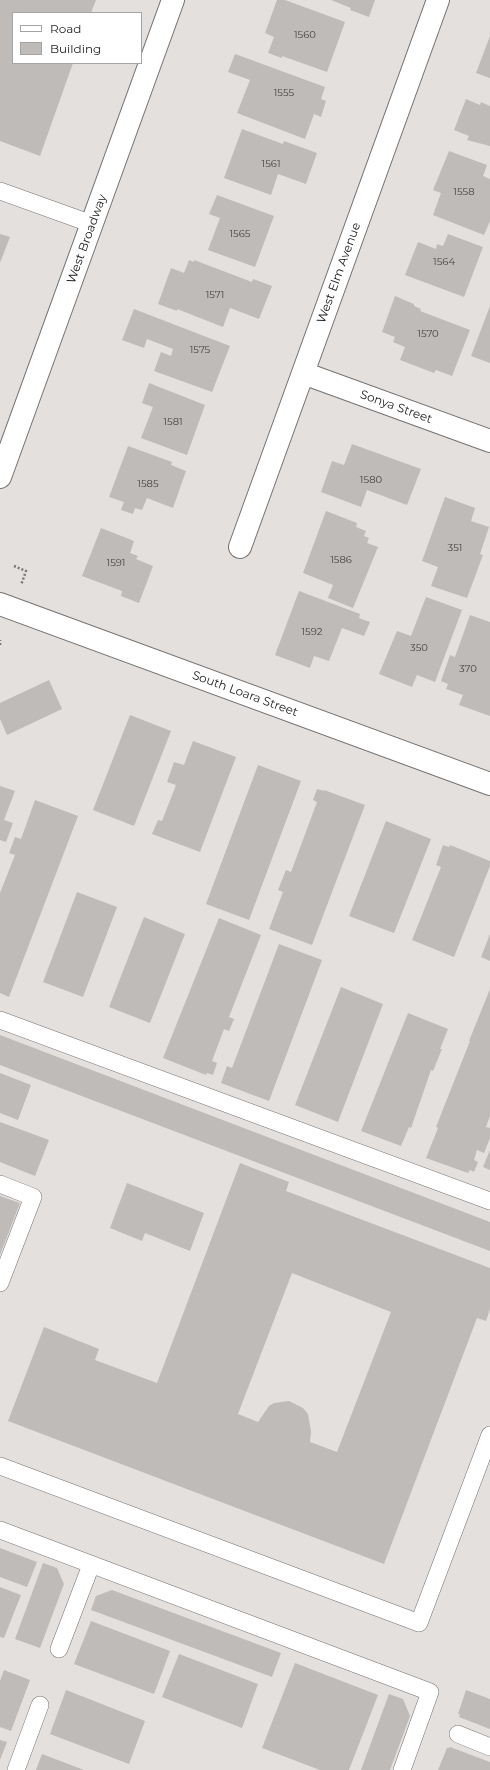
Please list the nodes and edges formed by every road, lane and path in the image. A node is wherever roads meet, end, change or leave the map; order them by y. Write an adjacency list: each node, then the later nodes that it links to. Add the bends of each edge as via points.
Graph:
1 (173, 0): 4 (street, West Broadway)
2 (438, 0): 5 (street, West Elm Avenue)
3 (0, 192): 4 (lane)
4 (92, 224): 7 (street, West Broadway)
5 (303, 373): 6 (street, Sonya Street); 8 (street, West Elm Avenue)
6 (490, 441)
7 (0, 477)
8 (240, 547)
9 (14, 566): 10 (path, via 26,571)
10 (21, 585)
11 (0, 604): 14 (street, South Loara Street)
12 (0, 640): 13 (path)
13 (0, 645)
14 (490, 784)
15 (0, 1020): 17 (lane)
16 (0, 1184): 18 (lane, via 33,1197)
17 (490, 1201)
18 (0, 1283)
19 (490, 1435): 20 (lane, via 419,1623)
20 (0, 1466)
21 (0, 1530): 22 (lane)
22 (91, 1565): 23 (lane); 28 (lane, via 430,1692)
23 (59, 1648)
24 (40, 1705): 27 (lane)
25 (458, 1734): 26 (lane)
26 (490, 1747)
27 (16, 1770)
28 (402, 1770)

